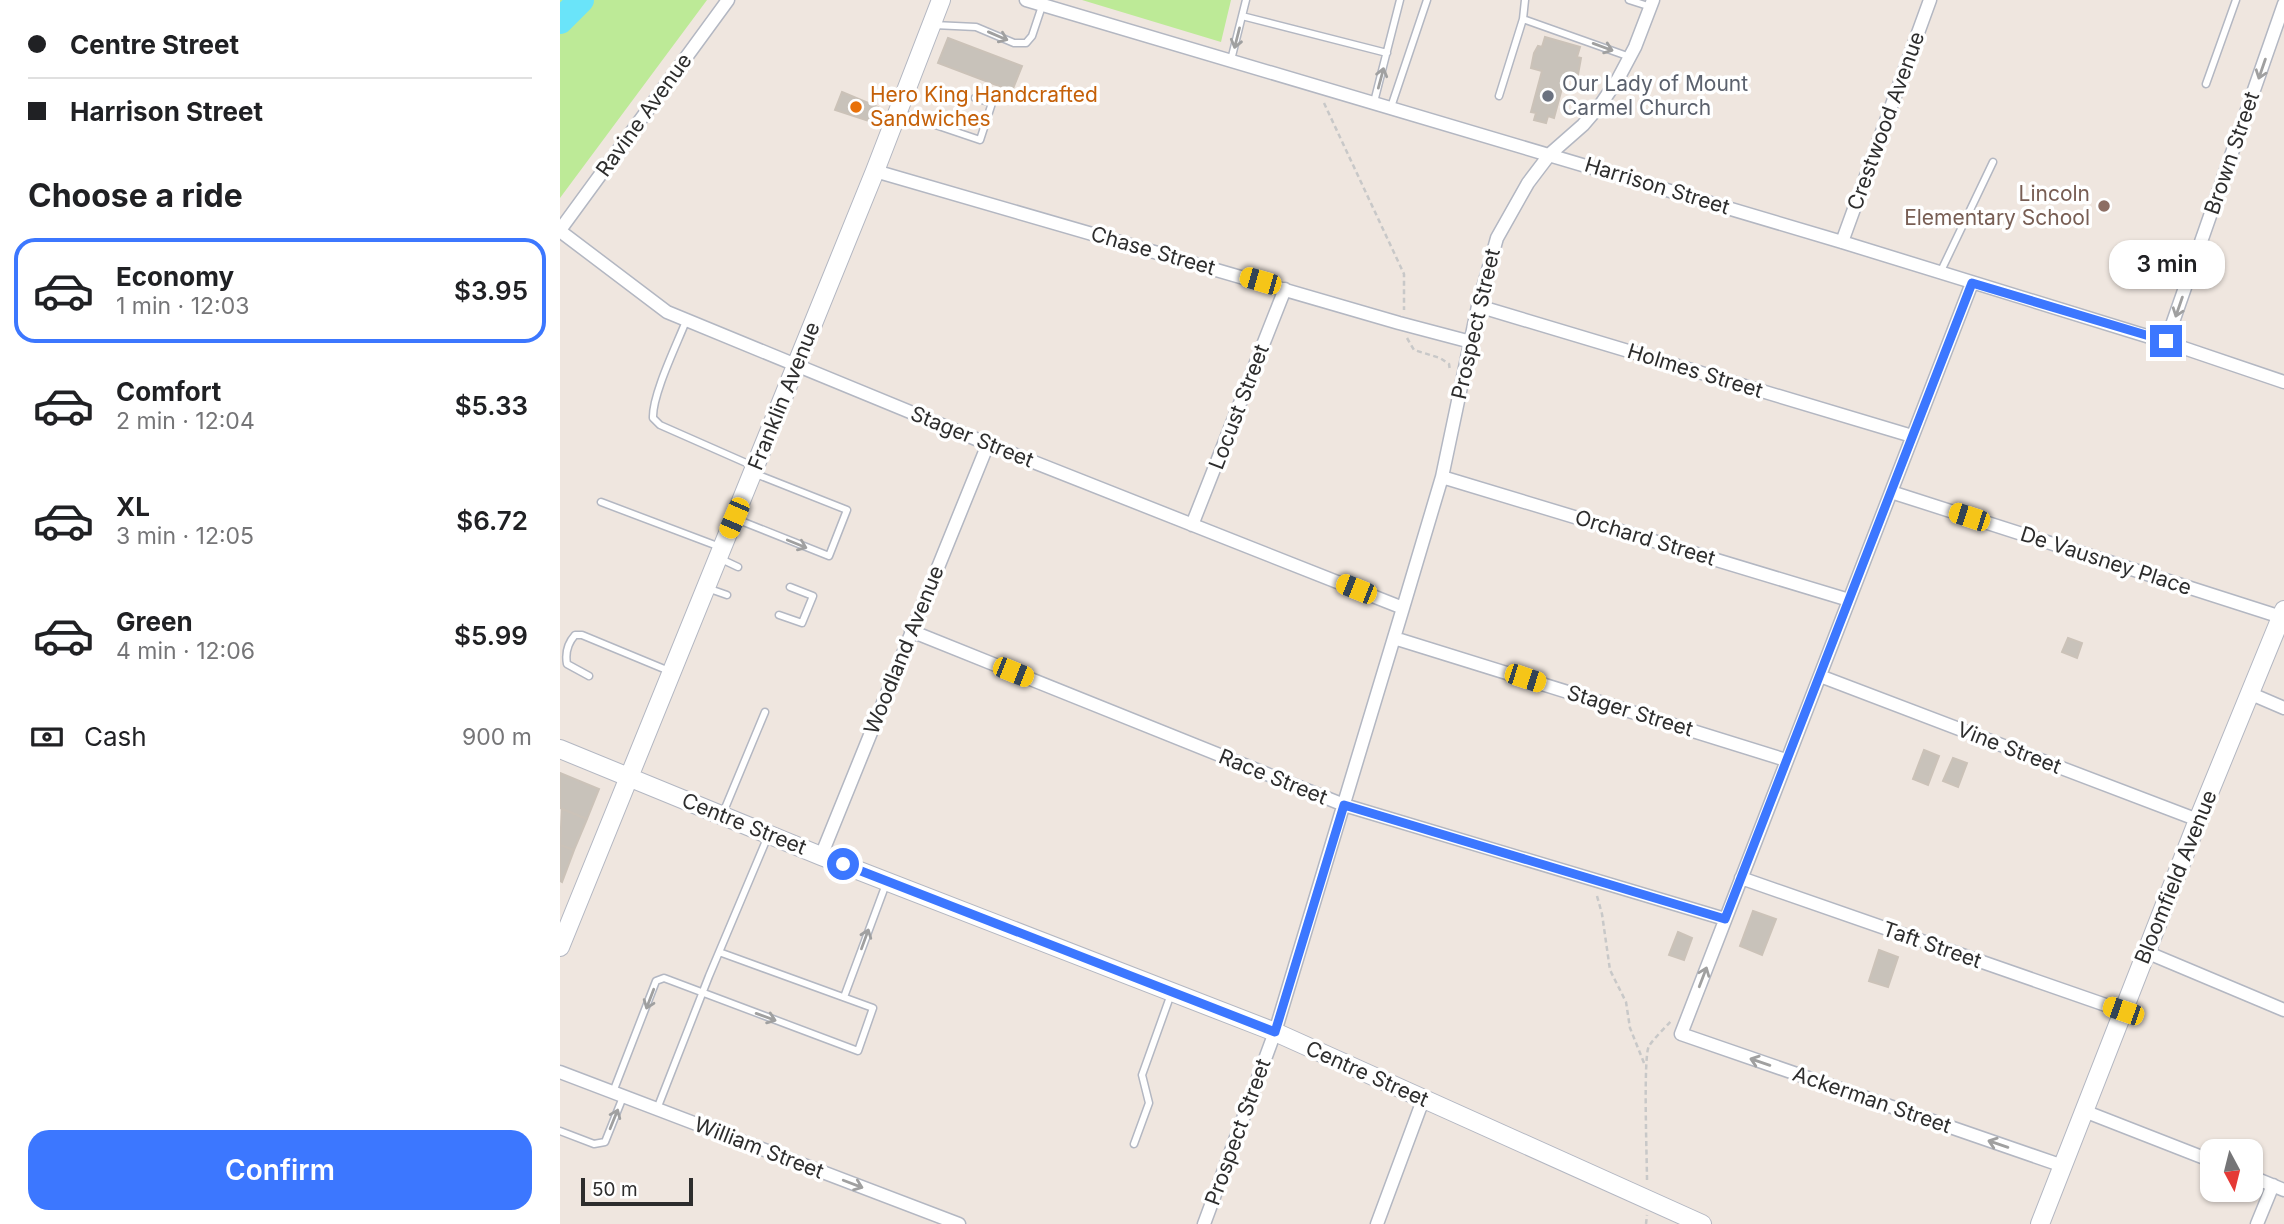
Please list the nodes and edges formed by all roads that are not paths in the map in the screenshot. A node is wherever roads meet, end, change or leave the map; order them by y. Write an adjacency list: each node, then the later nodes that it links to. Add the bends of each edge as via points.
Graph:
1 (729, 0): 29 (street, Ravine Avenue)
2 (942, 0): 16 (street, Franklin Avenue)
3 (1026, 0): 13 (street, Harrison Street)
4 (1246, 0): 14 (lane)
5 (1400, 0): 17 (lane)
6 (1427, 0): 24 (lane)
7 (1525, 0): 15 (lane)
8 (1629, 0): 11 (lane)
9 (1930, 0): 30 (street, Crestwood Avenue)
10 (2236, 0): 20 (lane)
11 (1652, 4): 18 (street, Prospect Street)
12 (2284, 4): 36 (street, Brown Street, one-way to 36)
13 (1042, 5): 16 (lane, one-way to 13, via 976,27 1014,43 1026,43); 19 (street, Harrison Street)
14 (1242, 16): 17 (lane); 19 (lane, one-way to 19)
15 (1523, 19): 18 (lane, one-way to 18); 21 (lane)
16 (932, 25): 25 (street, Franklin Avenue)
17 (1387, 53): 23 (lane, one-way to 17)
18 (1630, 57): 26 (street, Prospect Street, via 1601,104)
19 (1231, 60): 23 (street, Harrison Street)
20 (2206, 84)
21 (1499, 96)
22 (975, 97): 25 (lane, via 992,103 979,140)
23 (1374, 102): 24 (street, Harrison Street)
24 (1391, 107): 26 (street, Harrison Street)
25 (898, 112): 28 (street, Franklin Avenue)
26 (1550, 154): 30 (street, Harrison Street); 34 (street, Prospect Street, via 1497,238)
27 (1993, 162): 31 (lane)
28 (875, 172): 33 (street, Chase Street); 38 (street, Franklin Avenue)
29 (560, 230): 35 (street, Stager Street, via 649,300)
30 (1842, 242): 31 (street, Harrison Street)
31 (1940, 273): 32 (street, Harrison Street)
32 (1972, 283): 36 (street, Harrison Street); 40 (street)
33 (1285, 289): 37 (street, Chase Street); 47 (street, Locust Street)
34 (1478, 306): 37 (street, Prospect Street); 40 (street, Holmes Street)
35 (686, 321): 38 (street, Stager Street); 42 (lane, via 653,418)
36 (2166, 341): 39 (street, Harrison Street)
37 (1471, 342): 43 (street, Prospect Street)
38 (796, 366): 41 (street, Stager Street); 42 (street, Franklin Avenue)
39 (2284, 382)
40 (1912, 436): 44 (street)
41 (988, 444): 47 (street, Stager Street); 57 (street, Woodland Avenue)
42 (754, 470): 46 (street, Franklin Avenue); 46 (lane, one-way to 42, via 829,556 847,510)
43 (1442, 477): 53 (street, Orchard Street); 54 (street, Prospect Street)
44 (1891, 492): 53 (street); 55 (street, De Vausney Place)
45 (601, 502): 48 (lane)
46 (734, 518): 48 (street, Franklin Avenue)
47 (1192, 525): 54 (street, Stager Street)
48 (720, 553): 49 (lane); 51 (street, Franklin Avenue)
49 (738, 567)
50 (790, 587): 56 (lane, via 813,596 802,623)
51 (705, 588): 52 (lane); 59 (street, Franklin Avenue)
52 (727, 595)
53 (1849, 600): 61 (street)
54 (1403, 608): 58 (street, Prospect Street)
55 (2283, 614): 62 (street, Bloomfield Avenue)
56 (779, 615)
57 (911, 631): 68 (street, Race Street); 72 (street, Woodland Avenue)
58 (1394, 638): 66 (street, Stager Street); 68 (street, Prospect Street)
59 (671, 672): 60 (lane, via 575,635 567,664); 67 (street, Franklin Avenue)
60 (589, 676)
61 (1820, 676): 66 (street); 70 (street, Vine Street)
62 (2249, 693): 63 (street); 70 (street, Bloomfield Avenue)
63 (2284, 708)
64 (765, 712): 69 (lane)
65 (560, 749): 67 (street, Centre Street)
66 (1786, 760): 73 (street)
67 (628, 776): 69 (street, Centre Street); 76 (street, Franklin Avenue)
68 (1344, 805): 75 (street, Race Street); 84 (street, Prospect Street)
69 (723, 815): 71 (street, Centre Street)
70 (2198, 820): 77 (street, Bloomfield Avenue)
71 (768, 834): 72 (street, Centre Street); 78 (lane)
72 (821, 856): 74 (street, Centre Street)
73 (1741, 878): 75 (street); 83 (street, Taft Street)
74 (887, 881): 79 (street, Centre Street); 81 (lane, one-way to 74)
75 (1725, 919): 93 (street, Ackerman Street, one-way to 75, via 1681,1034)
76 (560, 947)
77 (2146, 951): 82 (street); 83 (street, Bloomfield Avenue)
78 (719, 952): 80 (lane); 81 (lane)
79 (1172, 992): 84 (street, Centre Street); 91 (lane, via 1142,1075 1149,1103)
80 (702, 993): 81 (lane, one-way to 81, via 858,1051 873,1008); 86 (lane, one-way to 86, via 664,978 656,981); 88 (lane)
81 (844, 998)
82 (2284, 1010)
83 (2123, 1011): 89 (street, Bloomfield Avenue)
84 (1275, 1032): 87 (street, Centre Street); 96 (street, Prospect Street)
85 (560, 1072): 86 (street, William Street)
86 (618, 1095): 88 (street, William Street); 90 (lane, one-way to 86, via 594,1144 605,1142)
87 (1423, 1100): 97 (street); 98 (street, Centre Street)
88 (657, 1109): 95 (street, William Street, one-way to 95)
89 (2084, 1111): 92 (street); 93 (street, Bloomfield Avenue)
90 (560, 1131)
91 (1134, 1144)
92 (2200, 1156)
93 (2063, 1166): 99 (street, Bloomfield Avenue)
94 (2279, 1187): 100 (street)
95 (959, 1224)
96 (1204, 1224)
97 (1377, 1224)
98 (1702, 1224)
99 (2040, 1224)
100 (2257, 1224)

